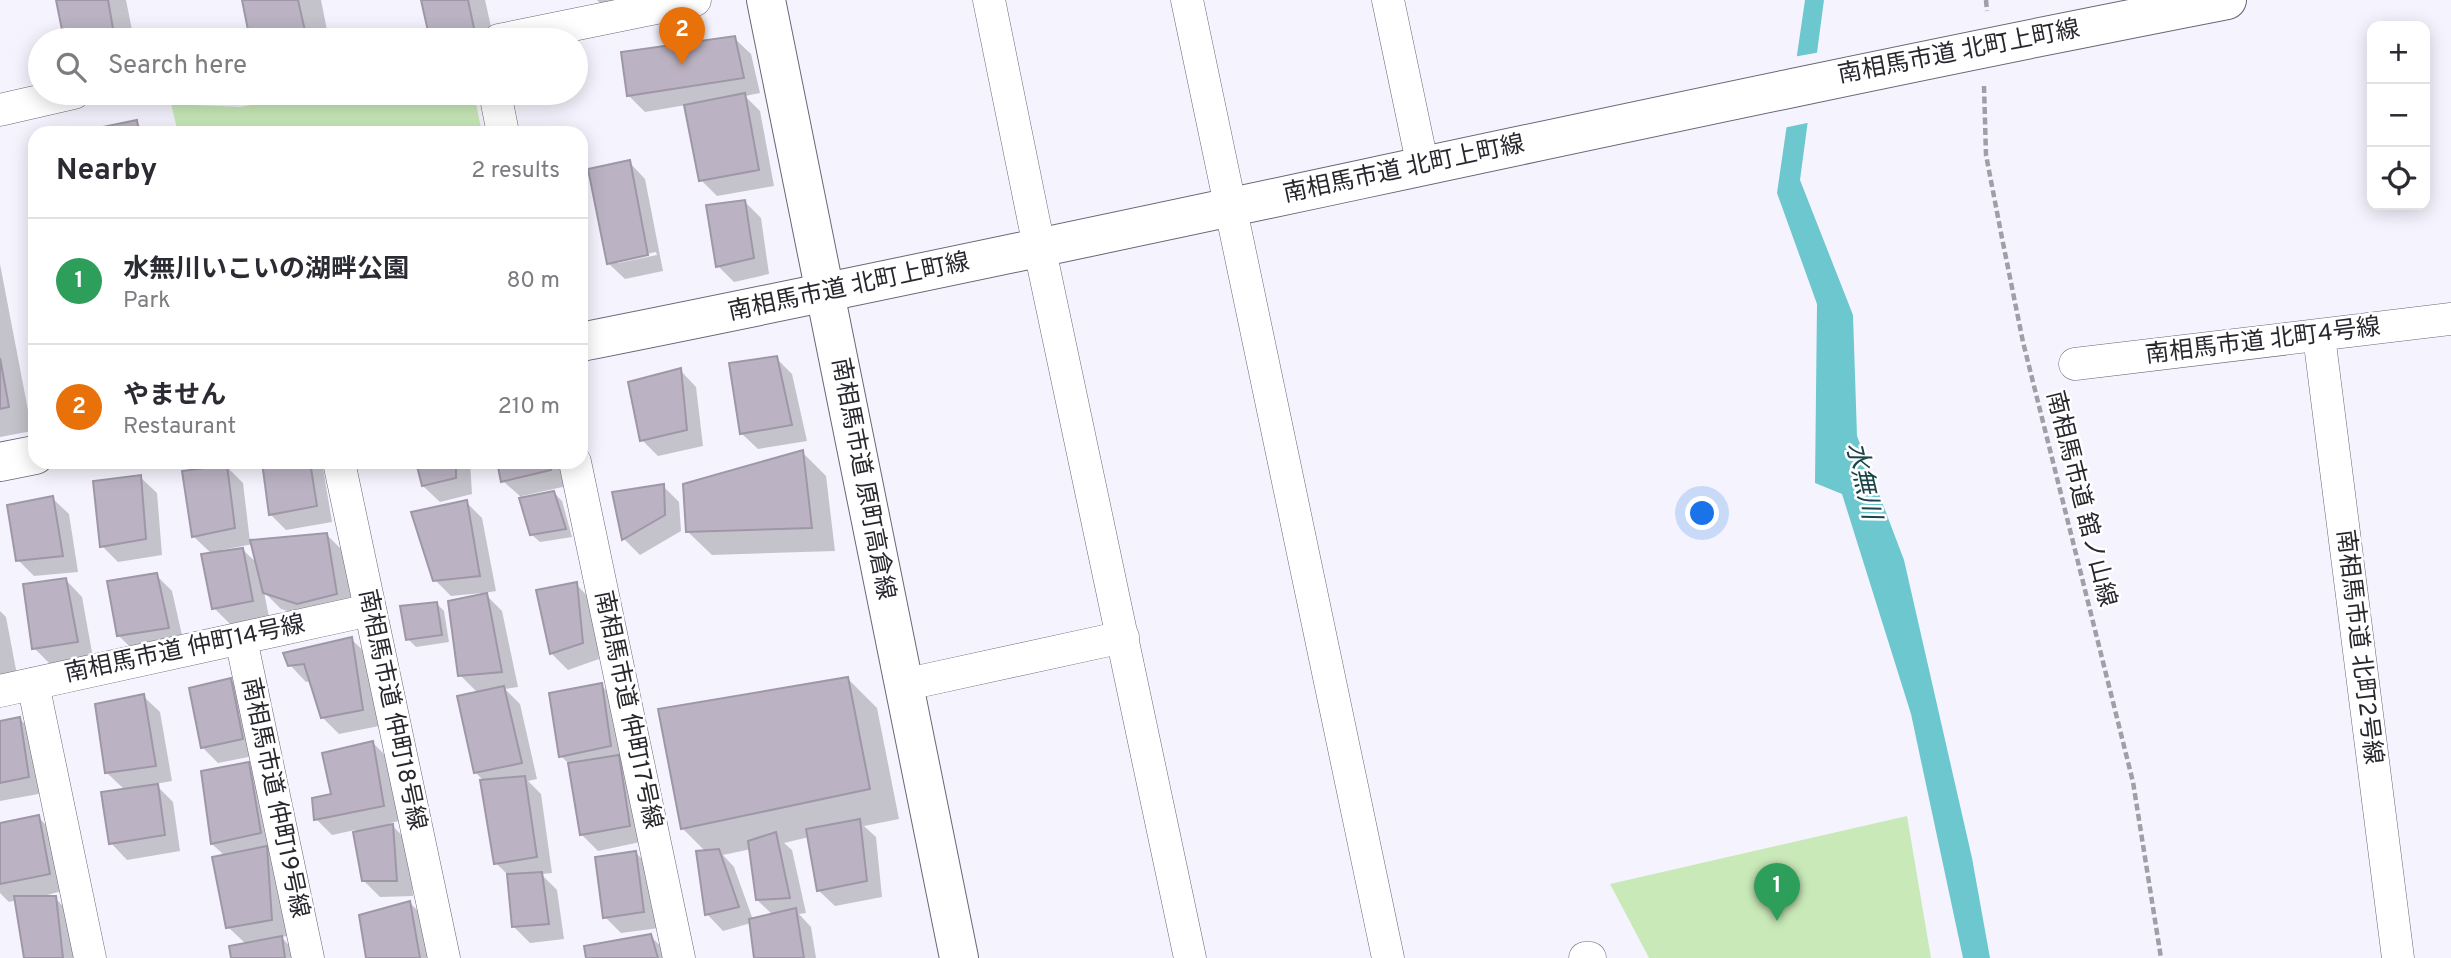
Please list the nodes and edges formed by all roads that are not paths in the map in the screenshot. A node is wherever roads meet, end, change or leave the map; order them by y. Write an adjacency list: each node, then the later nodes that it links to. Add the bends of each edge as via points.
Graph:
1 (695, 0): 7 (street)
2 (766, 0): 15 (street, 南相馬市道 原町高倉線)
3 (989, 0): 14 (street)
4 (1188, 0): 13 (street)
5 (1388, 0): 12 (street)
6 (2227, 0): 12 (street, 南相馬市道 北町上町線)
7 (558, 28)
8 (28, 104): 10 (street)
9 (497, 105): 11 (street)
10 (0, 110)
11 (502, 126)
12 (1438, 163): 13 (street, 南相馬市道 北町上町線)
13 (1230, 206): 14 (street, 南相馬市道 北町上町線); 36 (street)
14 (1039, 248): 15 (street, 南相馬市道 北町上町線); 25 (street)
15 (825, 294): 18 (street, 南相馬市道 北町上町線); 28 (street, 南相馬市道 原町高倉線)
16 (2451, 319): 17 (street, 南相馬市道 北町4号線)
17 (2319, 336): 19 (street, 南相馬市道 北町4号線); 37 (street, 南相馬市道 北町2号線)
18 (588, 341)
19 (2075, 364)
20 (28, 456): 21 (street)
21 (0, 462)
22 (340, 469): 24 (street, 南相馬市道 仲町18号線)
23 (576, 469): 33 (street, 南相馬市道 仲町17号線)
24 (370, 610): 26 (street, 南相馬市道 仲町14号線); 32 (street, 南相馬市道 仲町18号線)
25 (1123, 636): 28 (street); 35 (street)
26 (241, 639): 27 (street, 南相馬市道 仲町14号線); 31 (street, 南相馬市道 仲町19号線)
27 (33, 684): 29 (street, 南相馬市道 仲町14号線); 30 (street)
28 (903, 685): 34 (street, 南相馬市道 原町高倉線)
29 (0, 691)
30 (90, 958)
31 (308, 958)
32 (444, 958)
33 (679, 958)
34 (959, 958)
35 (1190, 958)
36 (1388, 958)
37 (2398, 958)

